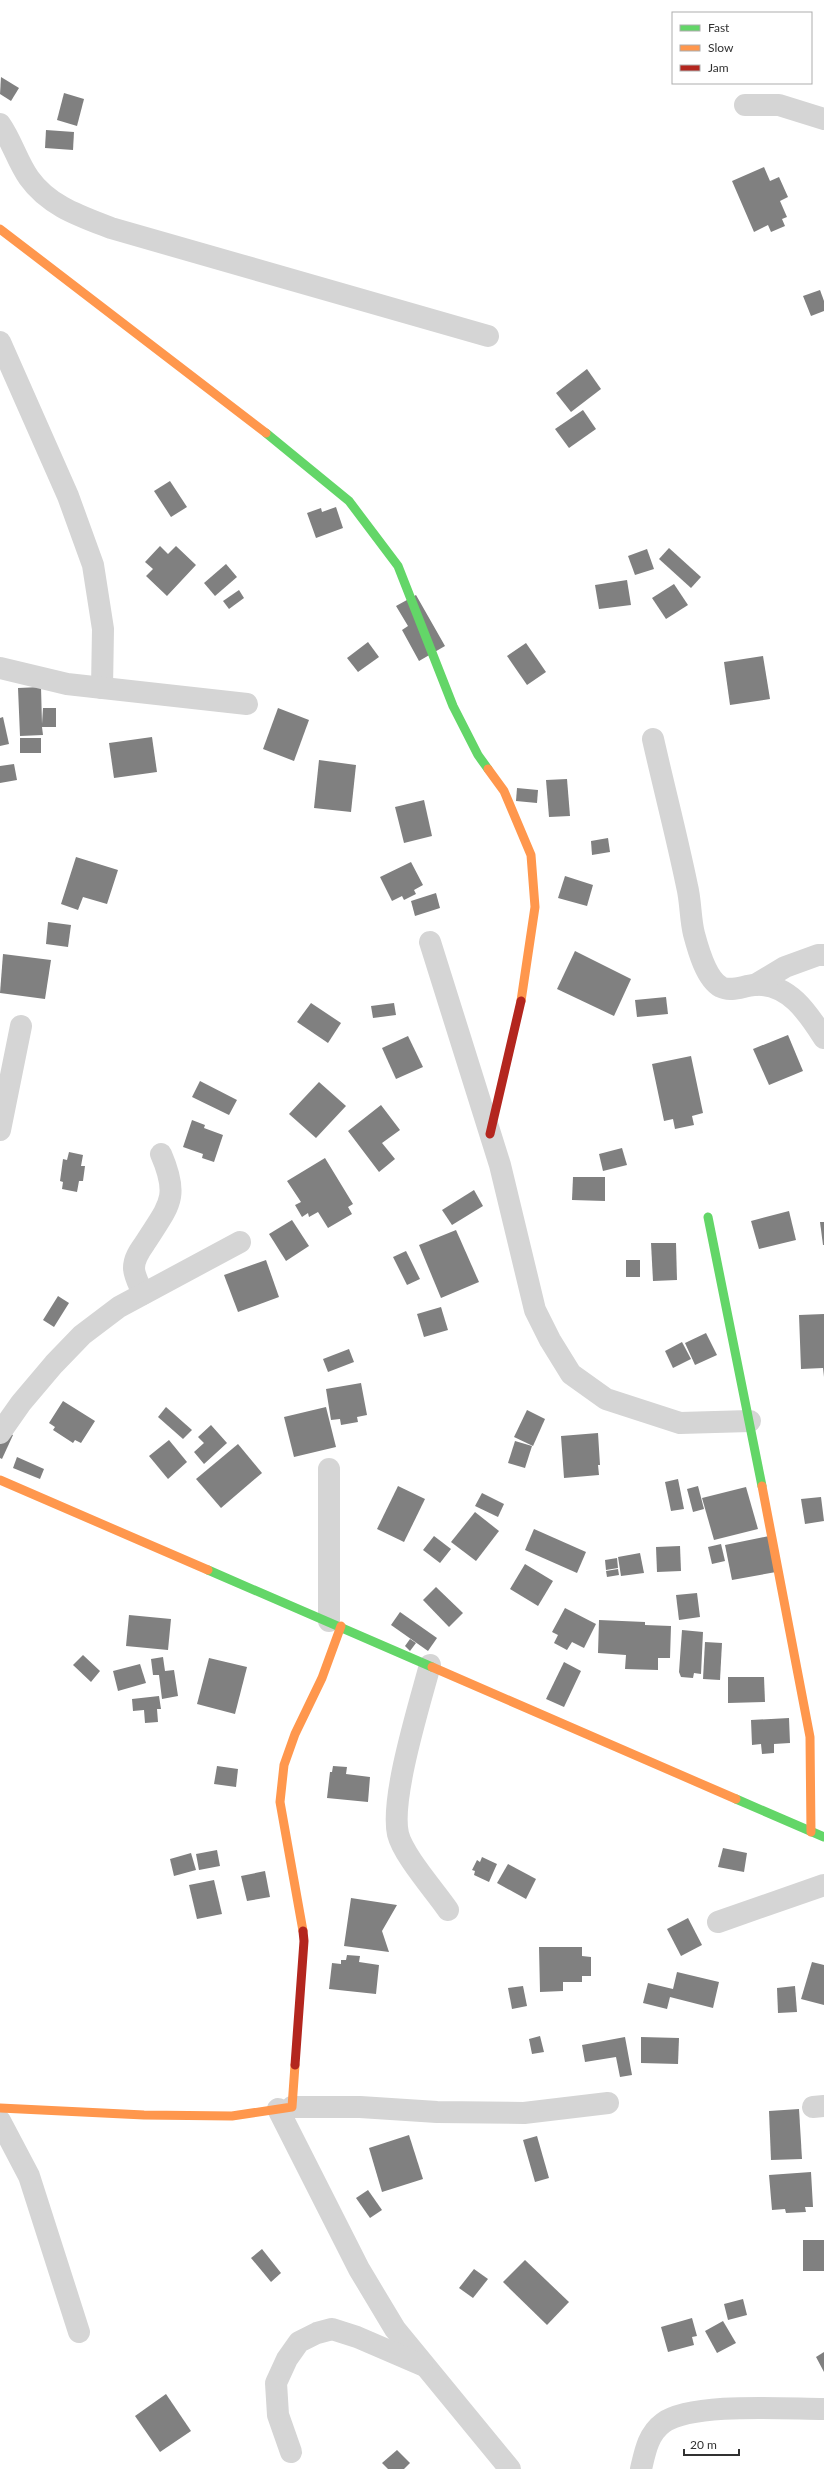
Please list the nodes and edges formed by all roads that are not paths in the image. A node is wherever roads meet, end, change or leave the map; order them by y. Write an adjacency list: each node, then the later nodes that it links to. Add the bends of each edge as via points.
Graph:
1 (745, 105): 2 (street, via 778,105)
2 (824, 118)
3 (0, 124): 5 (street, via 28,177 46,197 70,212 111,228)
4 (0, 229): 17 (street, via 224,399 349,501 398,566 453,706 478,755 504,791 531,855 535,907 523,993)
5 (488, 336)
6 (0, 342): 8 (street, via 68,496 93,565 103,629)
7 (0, 668): 8 (street, via 67,684)
8 (102, 688): 9 (street)
9 (246, 704)
10 (653, 739): 13 (street, via 688,888 694,934 710,976 721,987 735,989)
11 (430, 942): 17 (street)
12 (824, 955): 13 (street, via 785,968)
13 (755, 985): 15 (street, via 771,987 792,996)
14 (21, 1026): 16 (street)
15 (824, 1038)
16 (0, 1130)
17 (490, 1134): 22 (street, via 500,1165 535,1310 571,1374 606,1399 680,1423)
18 (160, 1154): 21 (street, via 170,1175 172,1191 169,1205 138,1254 134,1267)
19 (708, 1217): 22 (street)
20 (240, 1242): 21 (street)
21 (143, 1294): 23 (street, via 119,1307 82,1335 20,1402)
22 (750, 1421): 28 (street, via 810,1737)
23 (0, 1433)
24 (328, 1469): 26 (street)
25 (0, 1480): 26 (street)
26 (335, 1624): 27 (street); 35 (street, via 322,1678 295,1734 284,1765 280,1802 304,1941)
27 (430, 1665): 28 (street); 31 (street, via 401,1784 397,1815 398,1834 405,1850)
28 (811, 1832): 29 (street)
29 (824, 1837)
30 (824, 1885): 32 (street)
31 (448, 1910)
32 (718, 1922)
33 (608, 2103): 35 (street, via 524,2114 360,2107)
34 (0, 2108): 35 (street, via 144,2115 232,2116)
35 (285, 2108): 38 (street, via 359,2269 395,2329)
36 (0, 2121): 37 (street, via 29,2176)
37 (79, 2332)
38 (425, 2366): 40 (street, via 332,2329 299,2342 287,2359 276,2383 278,2415); 41 (street)
39 (824, 2409): 42 (street, via 712,2410 677,2416 662,2424 646,2444)
40 (291, 2452)
41 (510, 2469)
42 (641, 2469)

